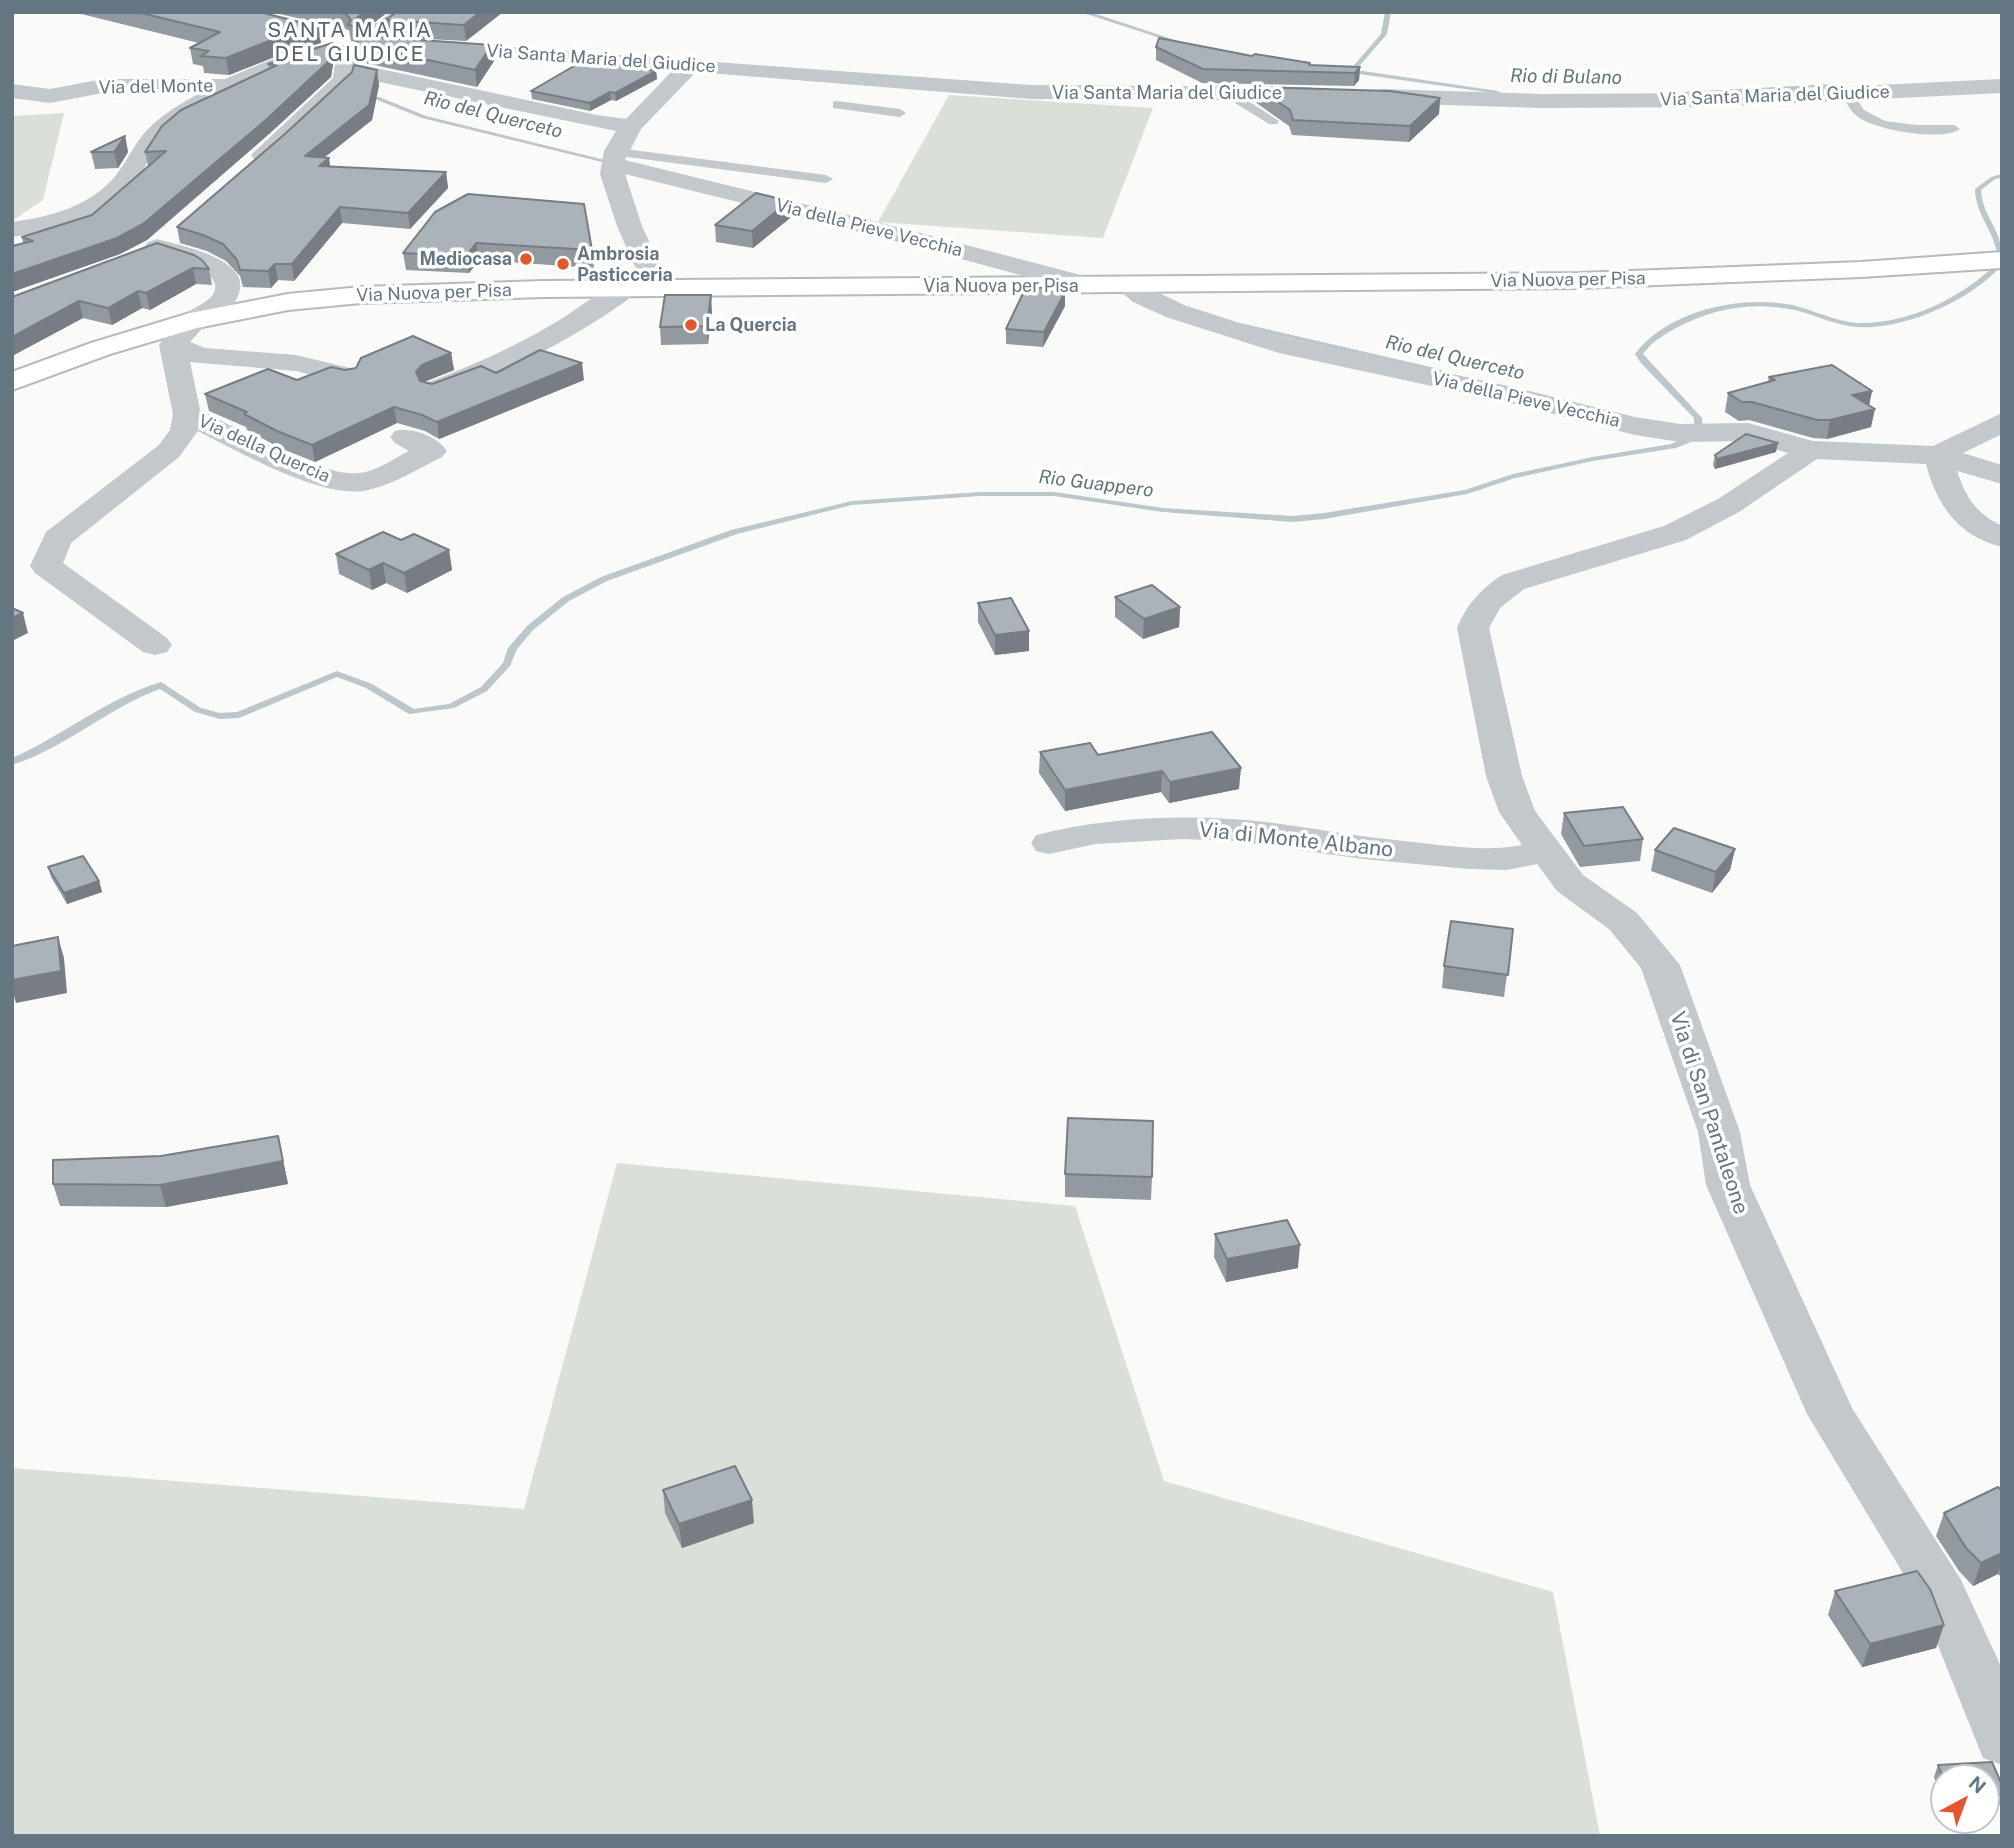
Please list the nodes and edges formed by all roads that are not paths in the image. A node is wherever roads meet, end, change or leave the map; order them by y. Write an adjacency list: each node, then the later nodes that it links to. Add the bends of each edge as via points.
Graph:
1 (408, 12): 3 (street)
2 (318, 33): 6 (street)
3 (372, 41): 4 (street); 6 (street)
4 (398, 46)
5 (421, 47): 7 (street, Via Santa Maria del Giudice)
6 (343, 57): 8 (street, Via del Monte, via 282,62); 18 (street, via 597,122); 21 (street)
7 (691, 65): 11 (street, Via Santa Maria del Giudice, via 1031,92); 18 (street)
8 (232, 86): 10 (street, Via del Monte, via 115,85 50,96); 24 (street, via 156,133 122,184 102,199 59,221)
9 (2002, 86): 13 (street, Via Santa Maria del Giudice)
10 (12, 91)
11 (1226, 92): 12 (street, Via Santa Maria del Giudice); 17 (lane)
12 (1324, 94)
13 (1848, 94): 14 (street, Via Santa Maria del Giudice, via 1542,101); 19 (lane, via 1858,111 1874,121 1913,129)
14 (1366, 95)
15 (837, 105): 16 (lane)
16 (900, 113)
17 (1273, 121)
18 (630, 126): 20 (street)
19 (1954, 129)
20 (615, 158): 22 (lane); 26 (street, Via della Pieve Vecchia); 29 (street, via 619,200)
21 (241, 173)
22 (826, 179)
23 (181, 228): 30 (street, via 148,252 203,259 226,278 228,288 223,300)
24 (12, 230)
25 (2002, 260): 27 (main road, Via Nuova per Pisa, via 1735,277)
26 (1087, 285): 27 (main road, Via Nuova per Pisa); 29 (main road, Via Nuova per Pisa)
27 (1126, 285): 38 (street, Via della Pieve Vecchia, via 1175,311 1279,345 1635,426 1693,433 1748,432)
28 (625, 289): 29 (main road, Via Nuova per Pisa); 30 (main road, Via Nuova per Pisa, via 372,294 286,303); 34 (street, via 548,338)
29 (658, 289)
30 (194, 321): 31 (street); 33 (main road, Via Nuova per Pisa, via 123,340)
31 (173, 345): 32 (street, via 200,356 296,363); 35 (street, Via della Quercia)
32 (348, 376)
33 (12, 382)
34 (435, 390)
35 (187, 414): 37 (street, Via della Quercia, via 340,482 364,481 432,451); 42 (street, Via della Quercia, via 184,431 169,452 57,539 46,566)
36 (2002, 422): 39 (street)
37 (405, 437)
38 (1811, 450): 39 (street, Via della Pieve Vecchia); 44 (street, Via di San Pantaleone, via 1698,523 1513,582 1479,611 1473,628 1504,776 1517,812)
39 (1938, 454): 40 (street, Via della Pieve Vecchia); 41 (street, via 1951,501 1967,518)
40 (2002, 475)
41 (2002, 538)
42 (155, 645)
43 (1049, 843): 44 (street, Via di Monte Albano, via 1095,833 1182,828 1469,858 1507,859)
44 (1544, 851): 45 (street, Via di San Pantaleone, via 1570,883 1623,921 1660,965 1719,1132 1728,1185 1831,1414 1943,1595)
45 (2002, 1742)

